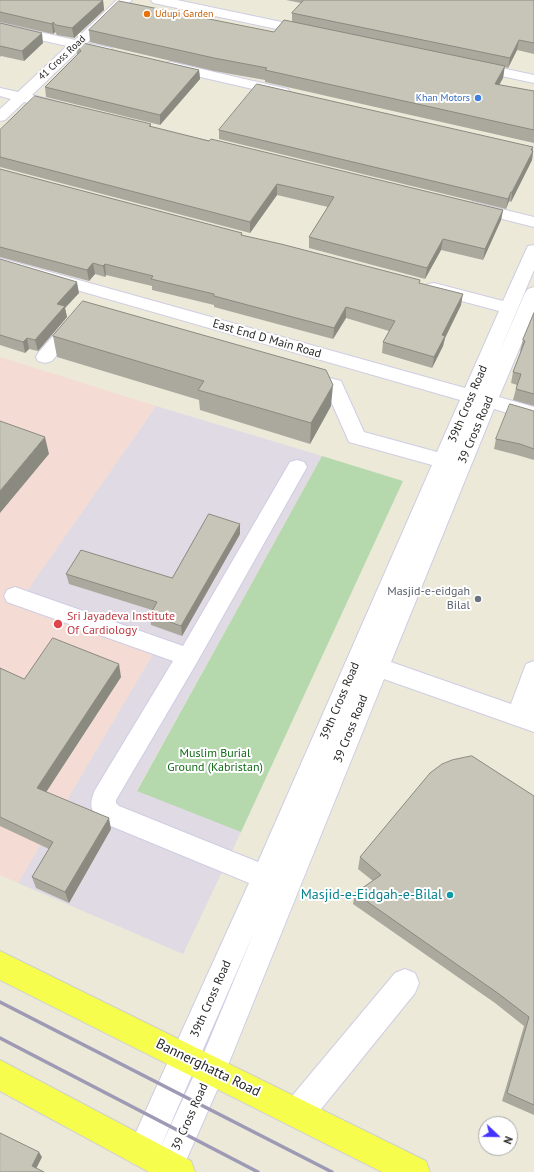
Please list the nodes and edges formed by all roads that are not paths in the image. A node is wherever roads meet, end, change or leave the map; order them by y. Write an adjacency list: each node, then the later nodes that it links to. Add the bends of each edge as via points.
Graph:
1 (124, 0): 7 (street, 41 Cross Road)
2 (158, 0): 6 (street)
3 (217, 0): 4 (street)
4 (318, 21)
5 (0, 27): 7 (street)
6 (323, 34)
7 (77, 45): 9 (street); 16 (street, 41 Cross Road)
8 (472, 53): 12 (street)
9 (116, 54)
10 (154, 63): 15 (street)
11 (464, 64): 13 (street)
12 (534, 66)
13 (534, 79)
14 (0, 92): 16 (street)
15 (294, 95)
16 (21, 97): 17 (street); 18 (street, 41 Cross Road)
17 (76, 110)
18 (0, 117)
19 (456, 203): 20 (street)
20 (534, 222)
21 (534, 250): 25 (street)
22 (0, 263): 24 (street, East End D Main Road)
23 (417, 283): 25 (street)
24 (92, 301): 26 (street); 28 (street, East End D Main Road)
25 (526, 307): 28 (street, 39 Cross Road)
26 (44, 358)
27 (290, 373): 30 (street, via 334,386 356,437)
28 (479, 399): 29 (street, East End D Main Road); 30 (street, 39th Cross Road); 33 (street, 39 Cross Road)
29 (534, 414)
30 (443, 461): 33 (street, 39th Cross Road)
31 (297, 467): 34 (street)
32 (16, 596): 34 (street)
33 (378, 639): 35 (street, 39 Cross Road); 38 (street, 39th Cross Road)
34 (188, 657): 38 (street, via 104,798 103,807 110,814)
35 (377, 667): 37 (street); 41 (street, 39 Cross Road)
36 (534, 671): 37 (street)
37 (526, 719)
38 (264, 877): 41 (street, 39th Cross Road)
39 (0, 965): 41 (main road, Bannerghatta Road)
40 (405, 983): 43 (street)
41 (198, 1064): 43 (main road, Bannerghatta Road); 44 (street, 39 Cross Road)
42 (0, 1075): 44 (main road)
43 (298, 1114): 45 (main road, Bannerghatta Road)
44 (164, 1163)
45 (415, 1172)

